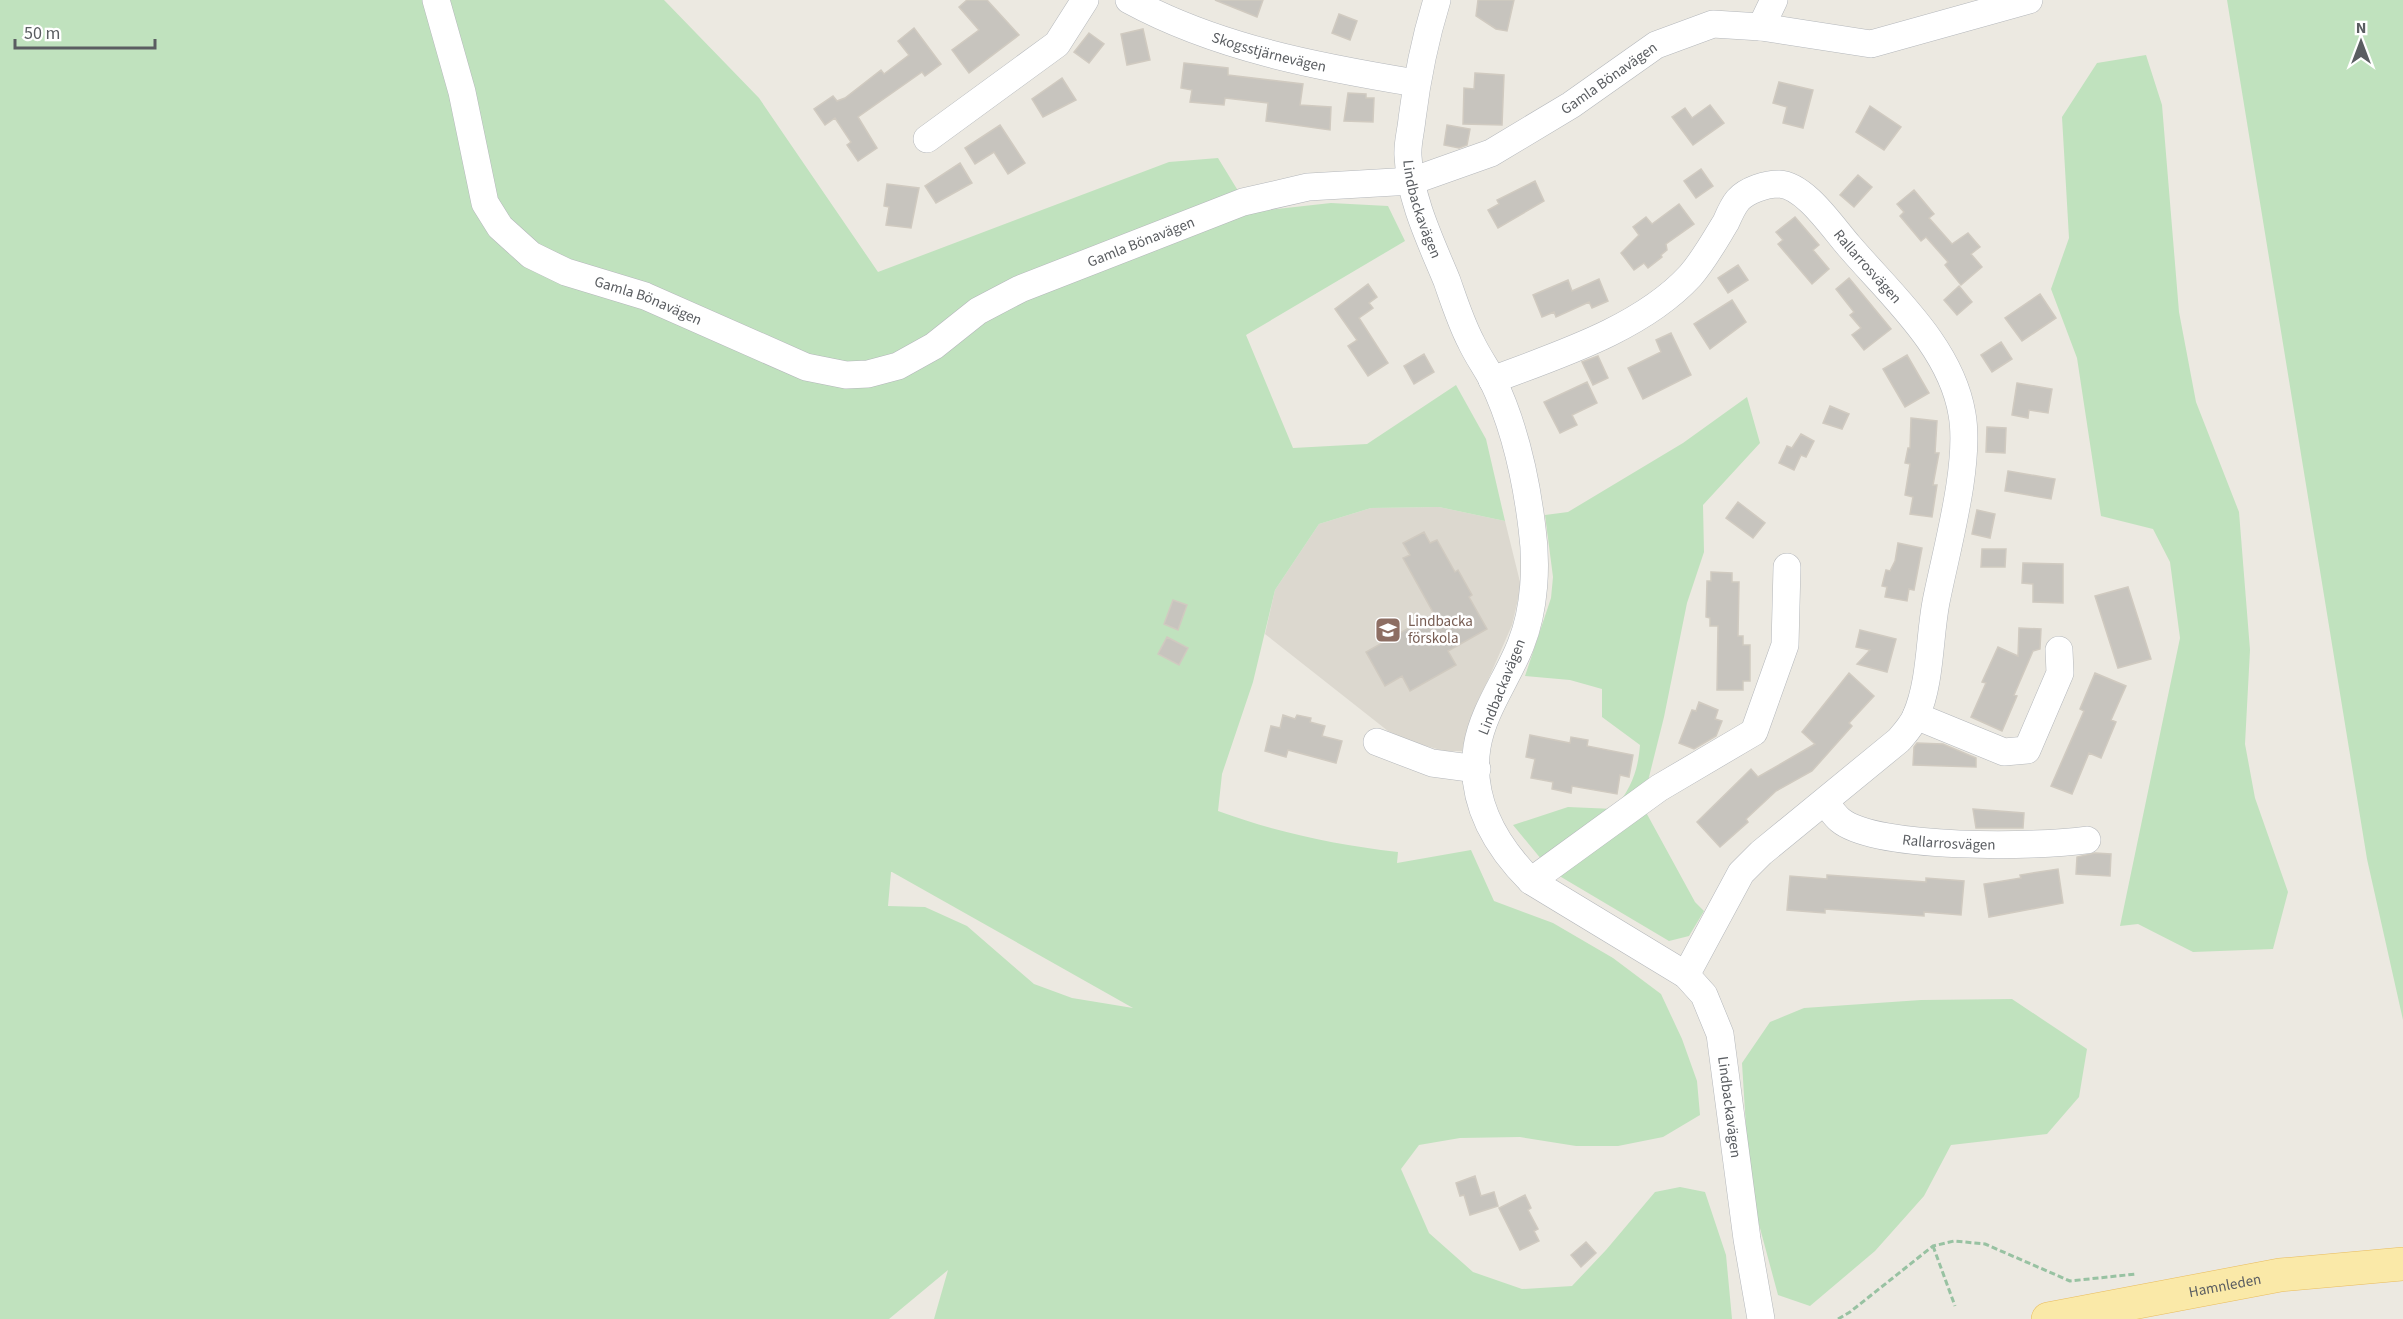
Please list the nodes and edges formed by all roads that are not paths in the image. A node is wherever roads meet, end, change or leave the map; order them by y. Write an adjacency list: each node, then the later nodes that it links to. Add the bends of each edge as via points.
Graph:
1 (436, 0): 10 (street, Gamla Bönavägen, via 462,92 485,203 500,227 531,255 566,272 645,296 806,367 846,375 898,366 934,346 978,311 1020,290 1243,202 1308,187)
2 (1085, 0): 9 (street, via 1057,44)
3 (1129, 0): 8 (street, Skogsstjärnevägen, via 1215,38 1337,70)
4 (1437, 0): 8 (street, Lindbackavägen)
5 (1774, 0): 7 (street)
6 (2029, 0): 7 (street, Gamla Bönavägen, via 1871,44)
7 (1761, 27): 10 (street, Gamla Bönavägen, via 1713,24 1656,45 1572,105 1491,153)
8 (1416, 83): 10 (street, Lindbackavägen, via 1408,156)
9 (927, 139)
10 (1412, 181): 11 (street, Lindbackavägen, via 1417,206 1469,340)
11 (1492, 380): 14 (street, Rallarrosvägen, via 1565,352 1672,295 1696,270 1738,199 1758,188 1781,184 1812,203 1922,331 1942,360 1962,413 1961,473 1930,633 1927,675); 16 (street, Lindbackavägen, via 1520,463 1532,528 1532,593 1521,644 1477,747)
12 (1787, 567): 19 (street, via 1785,645 1754,732 1659,788)
13 (2059, 650): 14 (street, via 2060,673 2027,750 2004,752)
14 (1916, 716): 17 (street, Rallarrosvägen, via 1899,740)
15 (1377, 742): 16 (street, via 1432,763)
16 (1477, 769): 19 (street, Lindbackavägen, via 1480,802 1492,833 1509,859)
17 (1825, 802): 18 (street, Rallarrosvägen, via 1841,821 1894,839 2034,845); 20 (street, Rallarrosvägen, via 1741,873)
18 (2087, 840)
19 (1531, 881): 20 (street, Lindbackavägen)
20 (1686, 975): 22 (street, Lindbackavägen, via 1704,995 1720,1034)
21 (2403, 1264): 23 (main road, Hamnleden, via 2280,1275)
22 (1761, 1319)
23 (2048, 1319)

